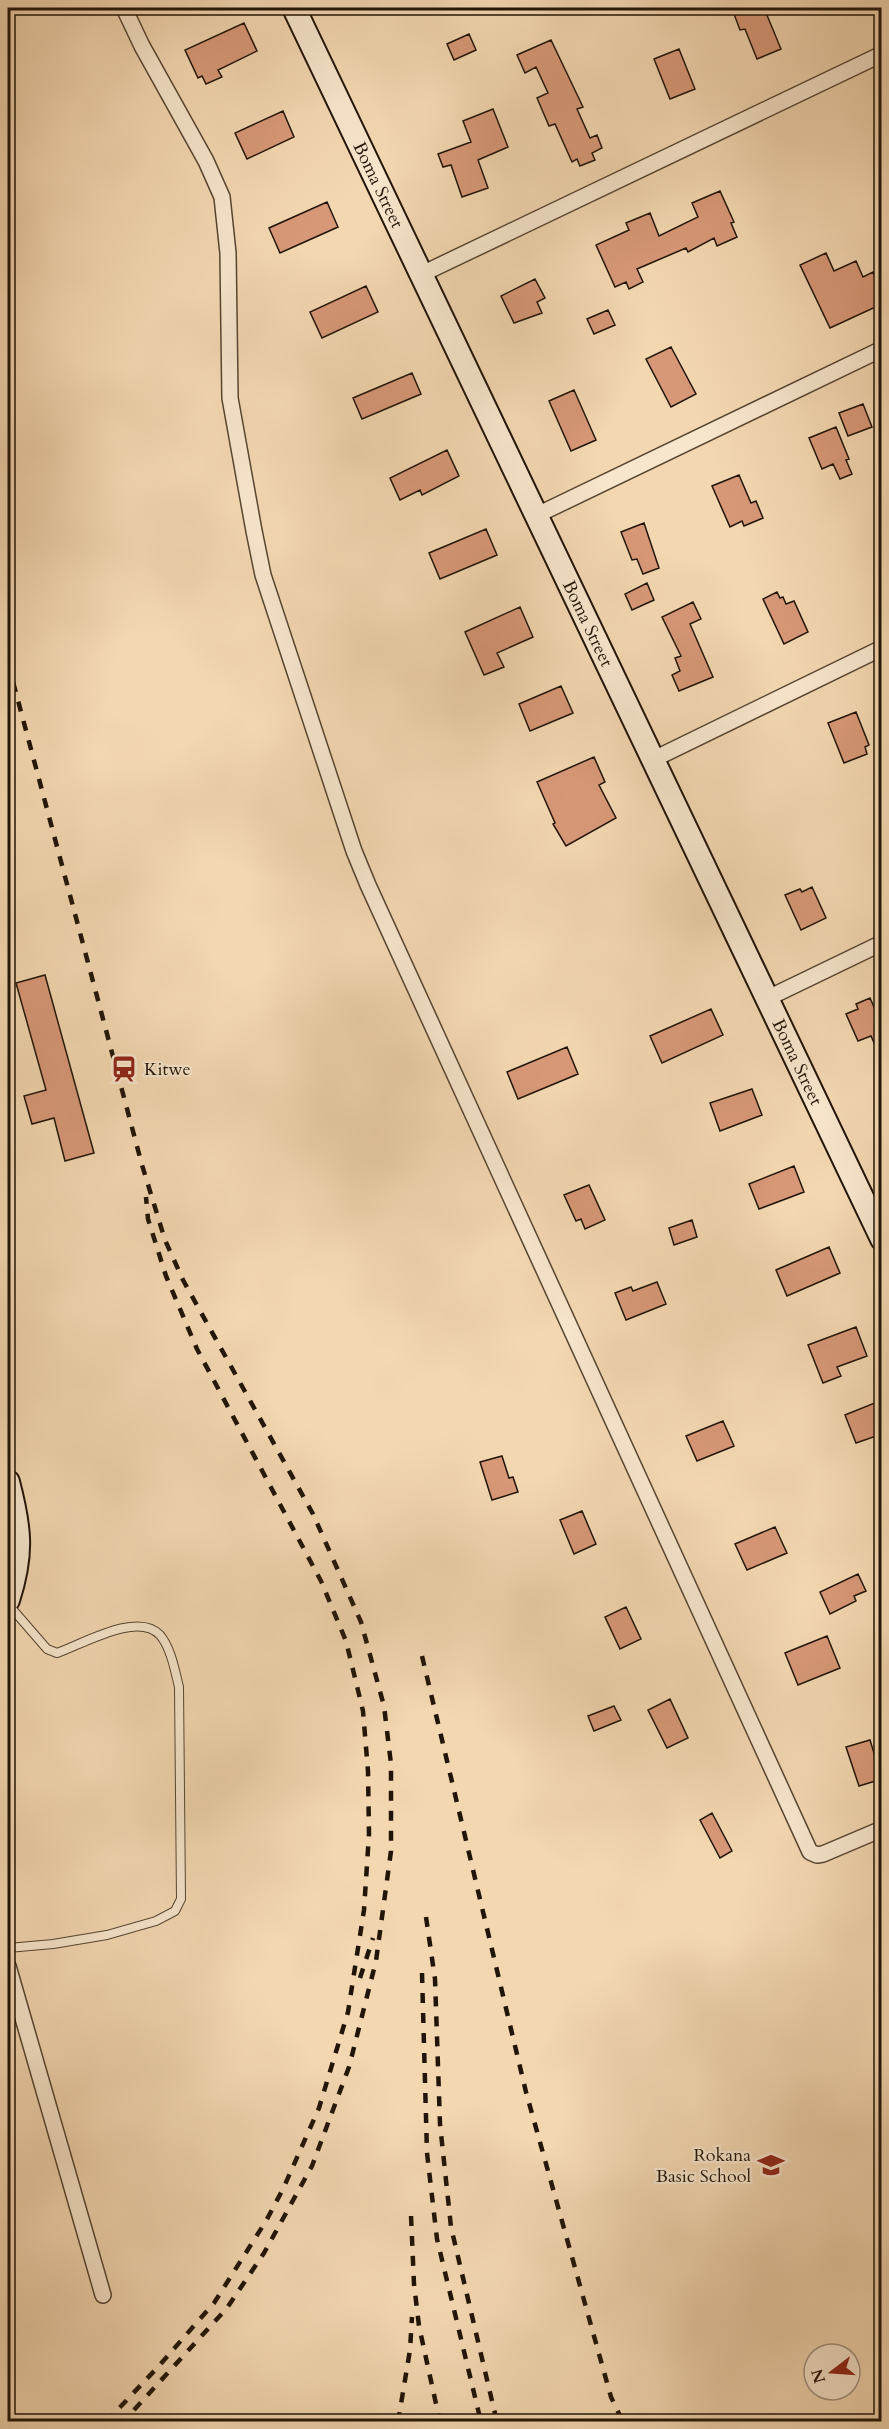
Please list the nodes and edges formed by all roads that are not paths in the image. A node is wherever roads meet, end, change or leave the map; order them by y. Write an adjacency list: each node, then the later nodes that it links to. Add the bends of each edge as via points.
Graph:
1 (124, 8): 15 (street, via 222,197 228,253 230,398 263,575 368,885 810,1852 823,1854)
2 (294, 8): 4 (street, Boma Street)
3 (882, 54): 4 (street)
4 (422, 274): 6 (street, Boma Street)
5 (882, 349): 6 (street)
6 (537, 515): 8 (street, Boma Street)
7 (882, 648): 8 (street)
8 (654, 759): 10 (street, Boma Street)
9 (882, 943): 10 (street)
10 (768, 998): 11 (street, Boma Street)
11 (881, 1238)
12 (8, 1482): 13 (street, via 20,1537 17,1571)
13 (8, 1600)
14 (8, 1604): 16 (lane, via 47,1649 57,1653 129,1625 147,1626 160,1636 179,1687 181,1899 175,1911 156,1921 107,1935)
15 (882, 1829)
16 (8, 1948)
17 (8, 1966): 18 (street)
18 (104, 2295)

